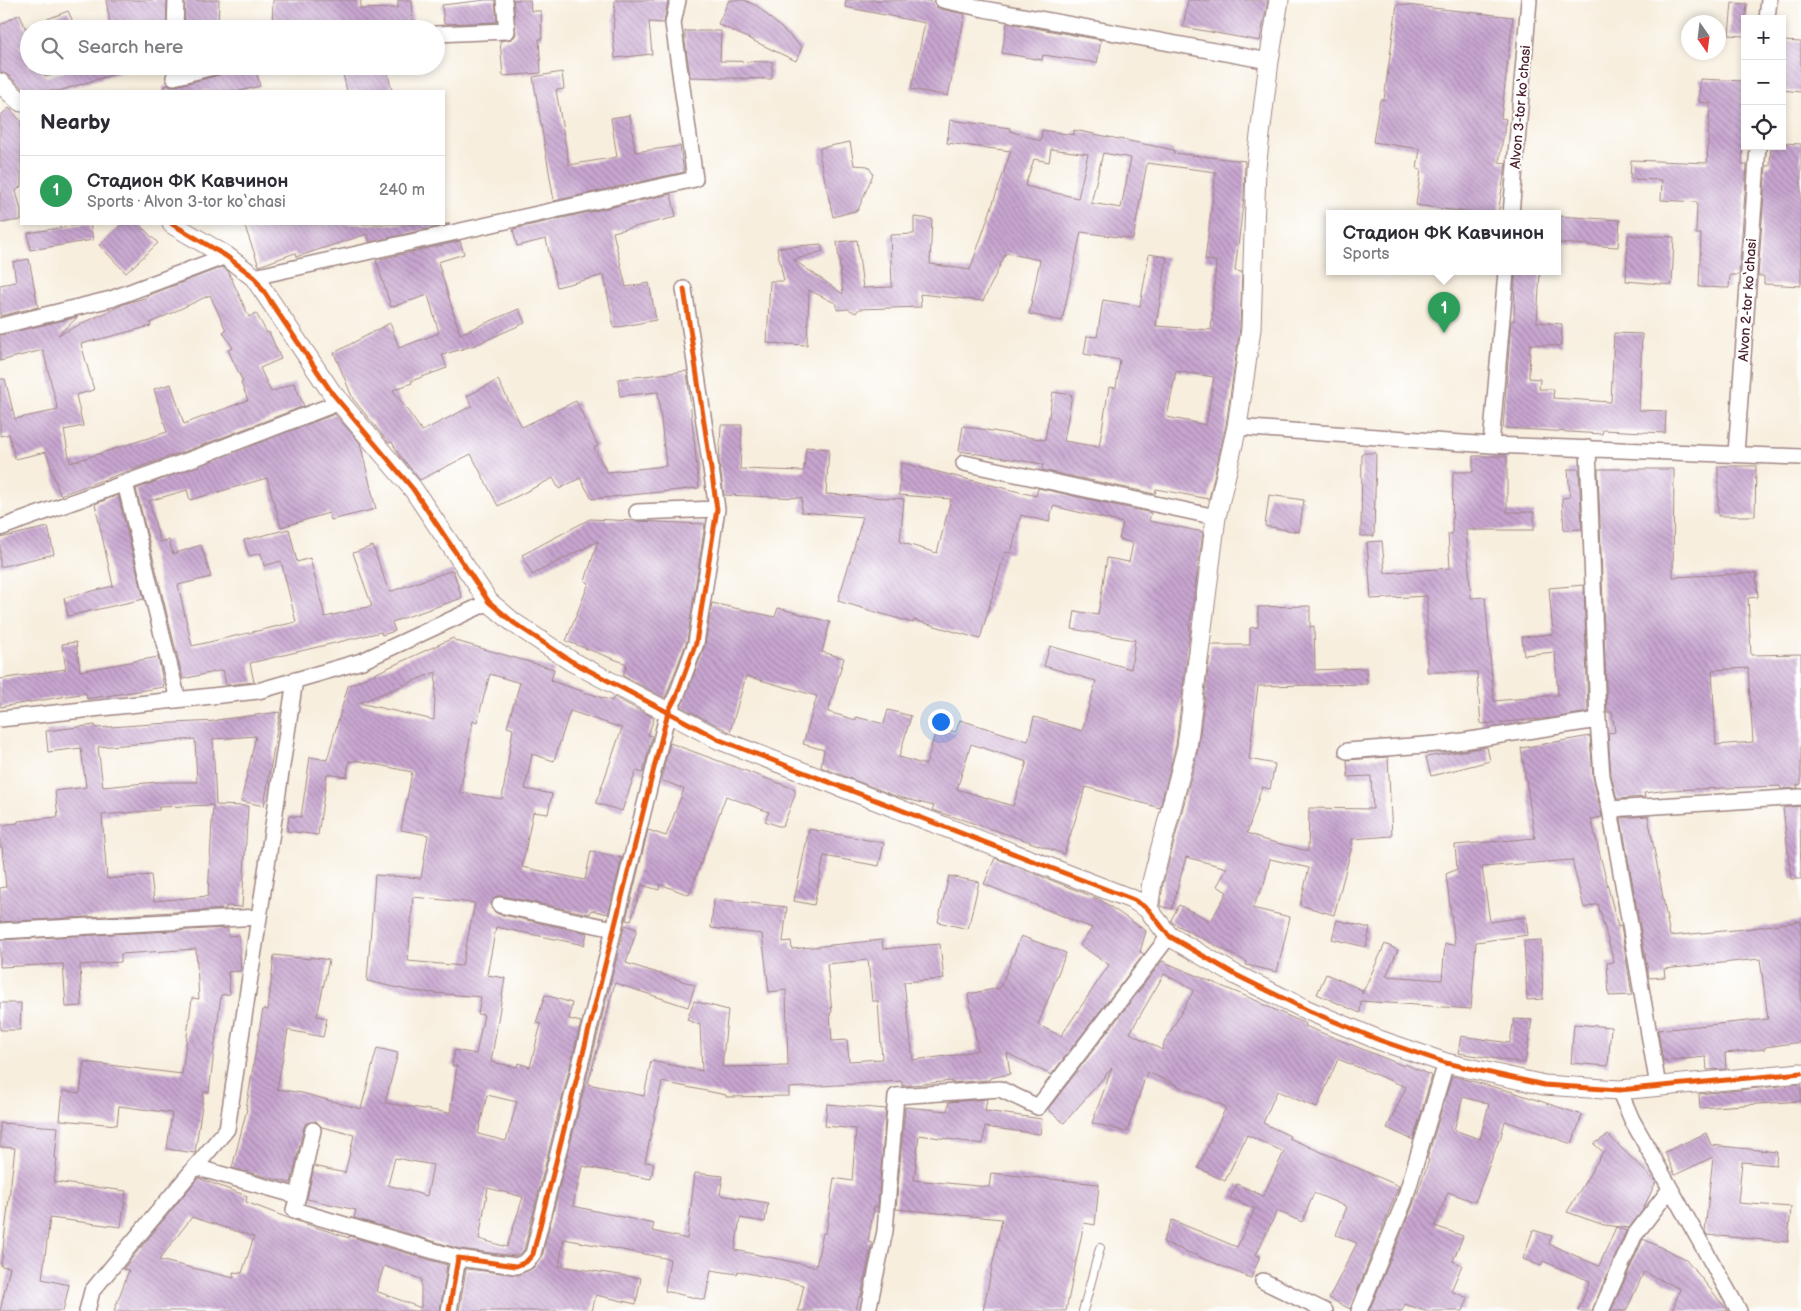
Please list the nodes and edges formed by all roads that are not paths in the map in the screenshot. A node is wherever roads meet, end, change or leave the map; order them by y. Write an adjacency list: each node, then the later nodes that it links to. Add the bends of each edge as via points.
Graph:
1 (176, 0): 9 (street)
2 (504, 0): 10 (street, via 506,31)
3 (678, 0): 19 (street, via 673,23 695,179)
4 (943, 0): 11 (street)
5 (1279, 0): 11 (street)
6 (1529, 0): 15 (street, Alvon 3-tor ko‘chasi)
7 (1769, 0): 8 (street)
8 (1767, 15)
9 (175, 20)
10 (445, 34)
11 (1269, 61): 23 (street, via 1256,168 1251,329)
12 (0, 83): 13 (street)
13 (20, 101)
14 (1758, 150): 26 (street, Alvon 2-tor ko‘chasi)
15 (1511, 210)
16 (174, 225): 17 (street)
17 (226, 256): 19 (street); 21 (street, via 111,299)
18 (1506, 275): 24 (street)
19 (254, 277): 22 (street)
20 (684, 289): 30 (street)
21 (0, 326)
22 (340, 402): 29 (street); 34 (street, via 413,489)
23 (1237, 427): 24 (street); 32 (street)
24 (1491, 445): 25 (street)
25 (1588, 448): 26 (street); 39 (street)
26 (1736, 454): 27 (street)
27 (1801, 457)
28 (964, 463): 32 (street)
29 (125, 483): 33 (street); 36 (street)
30 (717, 509): 31 (street); 37 (street, via 696,643)
31 (637, 512)
32 (1216, 517): 44 (street, via 1187,747)
33 (0, 528)
34 (489, 602): 35 (street, via 362,661); 37 (street, via 571,661)
35 (295, 680): 36 (street, via 258,691); 45 (street)
36 (178, 700): 38 (street)
37 (668, 712): 44 (street, via 720,740 1134,900); 46 (street)
38 (0, 719)
39 (1598, 720): 40 (street, via 1450,743); 42 (street, via 1602,776)
40 (1347, 751)
41 (1801, 797): 42 (street)
42 (1610, 809): 51 (street)
43 (500, 905): 46 (street)
44 (1148, 909): 48 (street)
45 (259, 917): 47 (street); 54 (street, via 227,1129)
46 (614, 929): 58 (street, via 533,1254 516,1266)
47 (0, 931)
48 (1169, 936): 49 (street, via 1236,975 1307,1010); 62 (street, via 1038,1107 1000,1089 896,1096 885,1231)
49 (1446, 1063): 52 (street, via 1544,1084); 65 (street, via 1404,1202)
50 (1801, 1073): 51 (street)
51 (1658, 1086): 52 (street)
52 (1619, 1090): 55 (street)
53 (313, 1130): 56 (street)
54 (195, 1167): 56 (street); 60 (street, via 92,1291)
55 (1670, 1188): 66 (street, via 1634,1236); 67 (street)
56 (298, 1196): 58 (street, via 294,1210)
57 (1100, 1248): 63 (lane)
58 (458, 1258): 61 (street)
59 (1263, 1281): 64 (street)
60 (87, 1311)
61 (448, 1311)
62 (868, 1311)
63 (1083, 1311)
64 (1325, 1311)
65 (1359, 1311)
66 (1601, 1311)
67 (1739, 1311)

